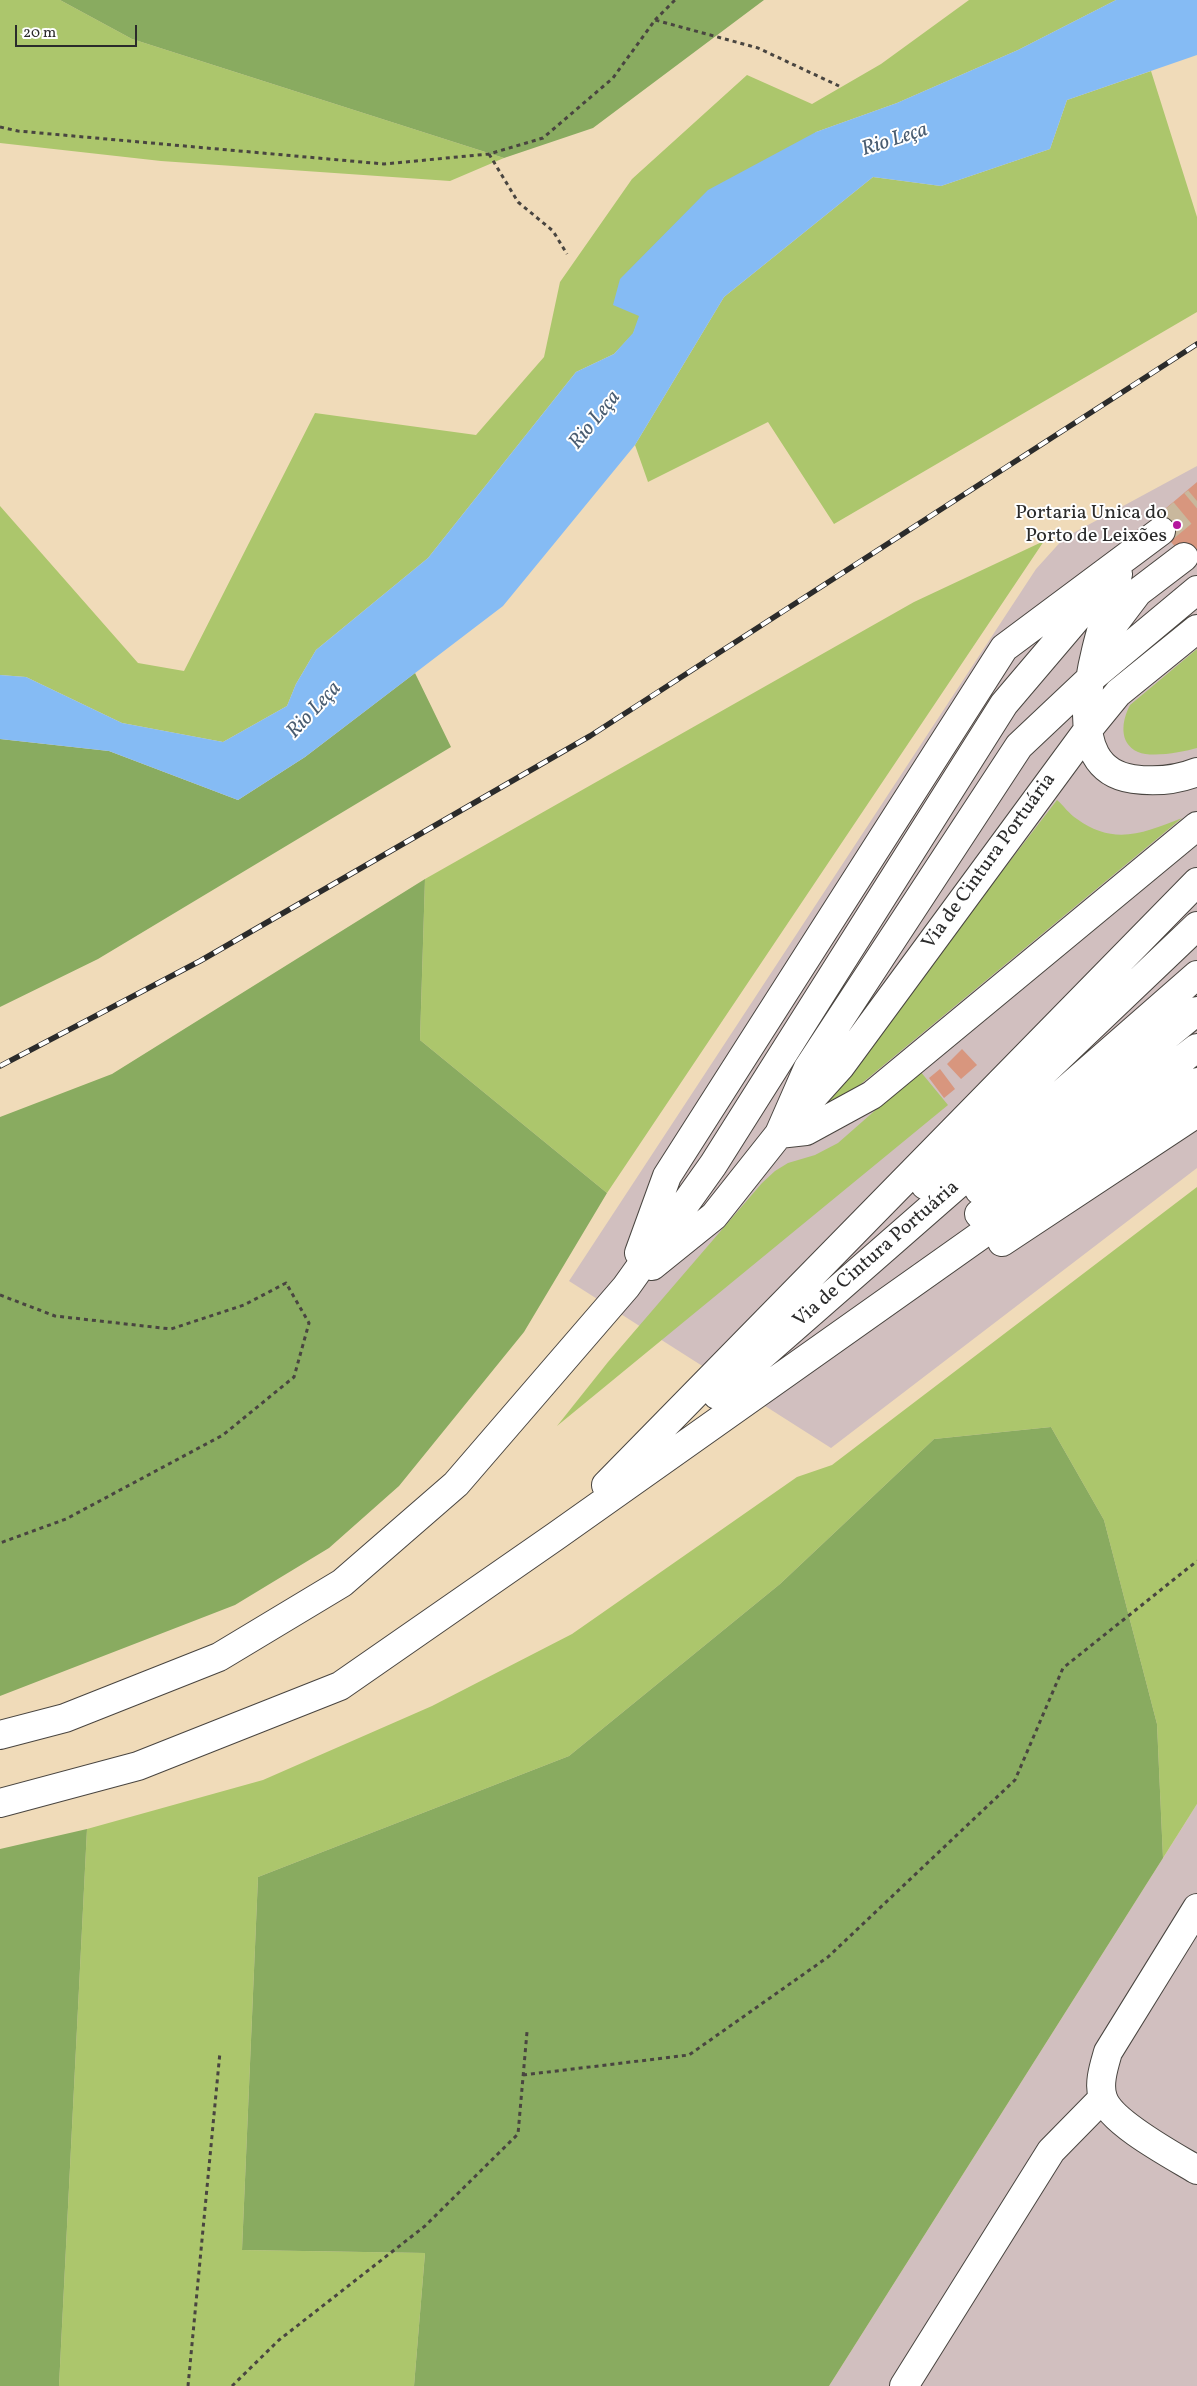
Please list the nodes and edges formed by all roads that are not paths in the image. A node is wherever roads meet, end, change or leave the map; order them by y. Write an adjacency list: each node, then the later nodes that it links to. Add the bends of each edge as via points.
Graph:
1 (1161, 531): 3 (lane)
2 (1184, 557): 6 (lane, via 1138,592)
3 (1121, 561): 6 (lane); 20 (lane, via 1004,704 713,1165); 20 (lane, via 1004,648 667,1176)
4 (1197, 590): 7 (lane)
5 (1197, 629): 8 (lane, Via de Cintura Portuária, via 1118,693)
6 (1100, 643): 7 (lane); 9 (lane)
7 (1089, 680): 8 (lane); 9 (lane)
8 (1087, 731): 10 (lane, via 1096,758 1119,777 1145,781 1182,778); 19 (lane, Via de Cintura Portuária, via 840,1067)
9 (1019, 746): 19 (lane, via 808,1068)
10 (1197, 772)
11 (1197, 826): 19 (lane, via 872,1095 806,1131)
12 (1197, 882): 21 (lane)
13 (1197, 926): 21 (lane)
14 (1197, 975): 21 (lane, Via de Cintura Portuária)
15 (1197, 1011): 21 (lane)
16 (1197, 1048): 21 (lane)
17 (1197, 1082): 21 (lane)
18 (1197, 1113): 21 (lane)
19 (779, 1134): 20 (lane, via 714,1216)
20 (626, 1287): 22 (lane, via 456,1484 342,1583 219,1657 66,1718)
21 (556, 1536): 23 (lane, via 340,1686 138,1766)
22 (0, 1735)
23 (0, 1803)
24 (1197, 1908): 25 (lane, via 1108,2052 1102,2077)
25 (1103, 2098): 26 (lane, via 1116,2118); 27 (lane, via 1051,2151)
26 (1197, 2170)
27 (904, 2386)

